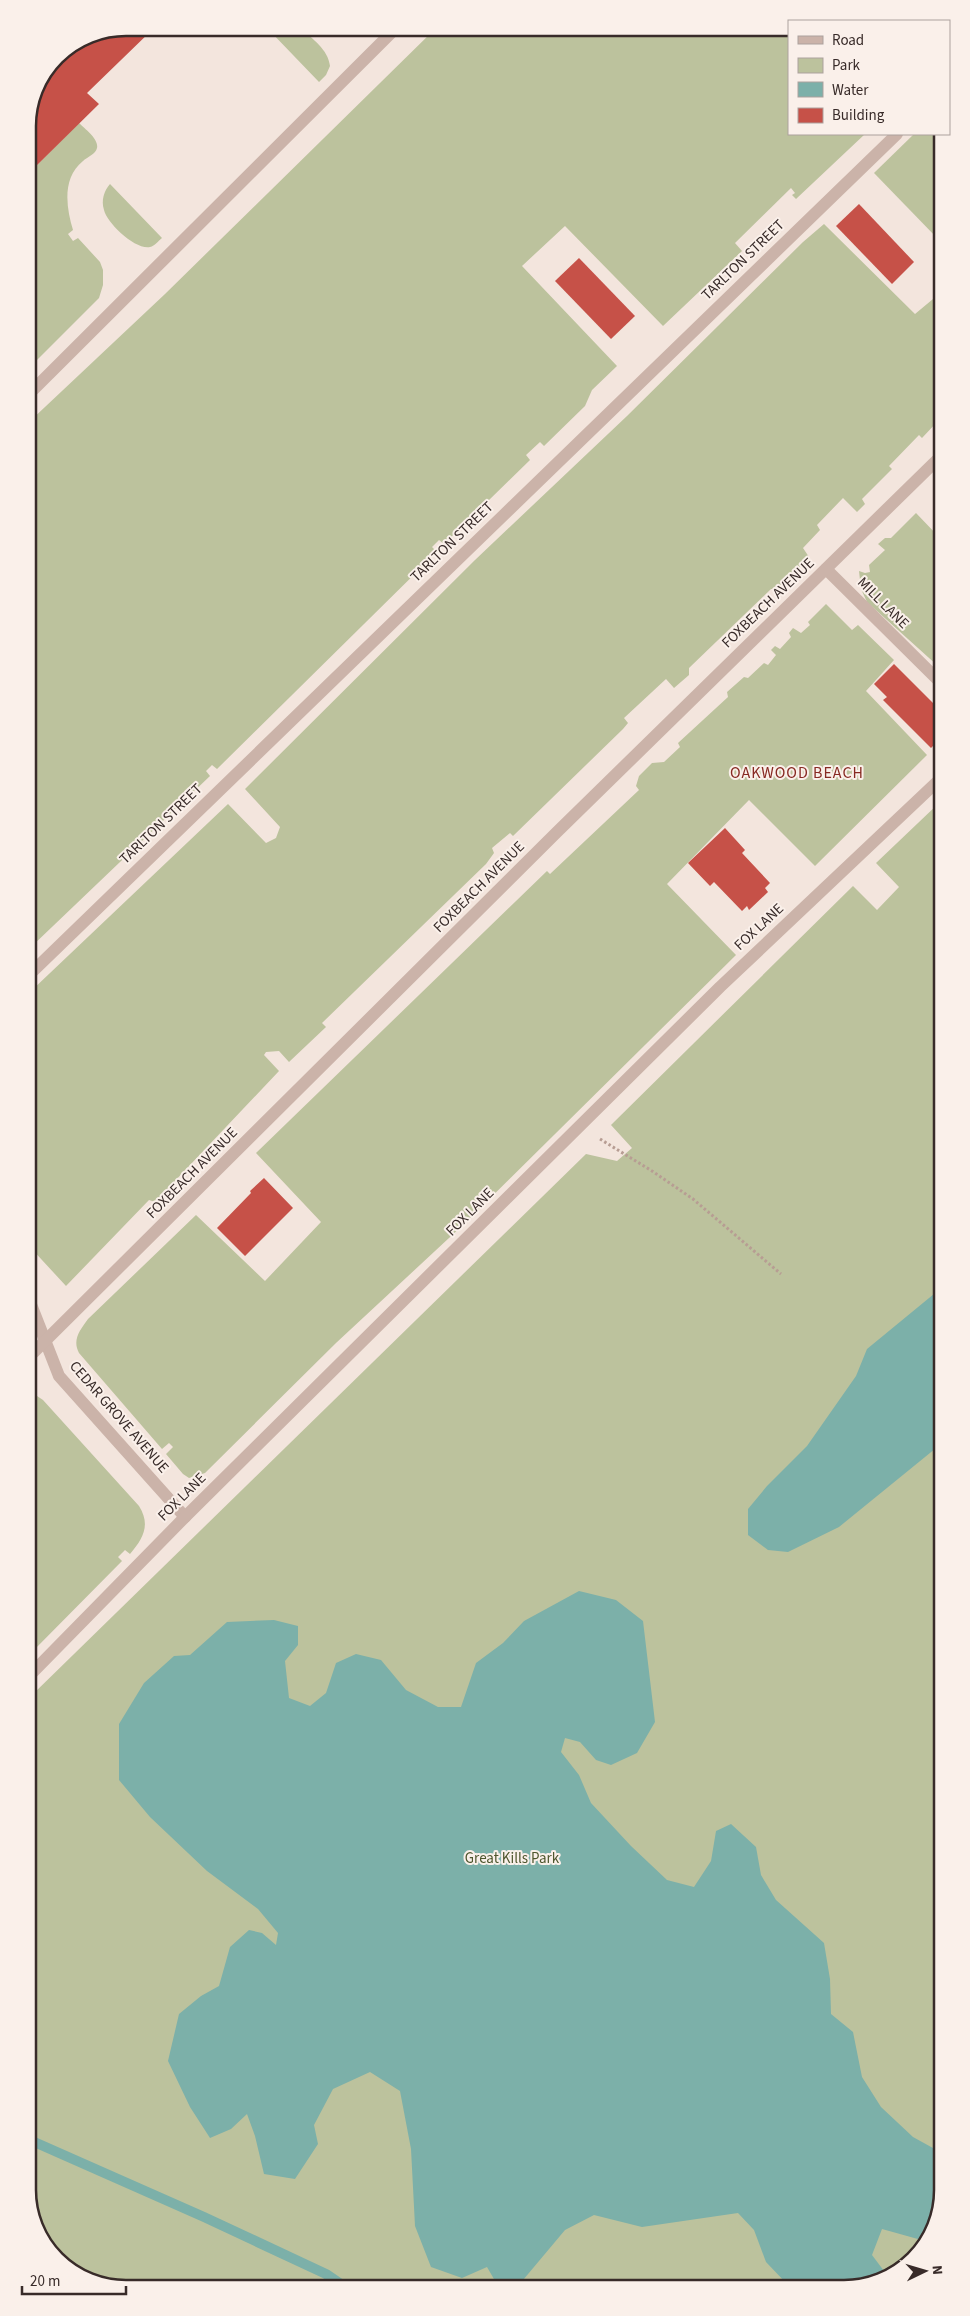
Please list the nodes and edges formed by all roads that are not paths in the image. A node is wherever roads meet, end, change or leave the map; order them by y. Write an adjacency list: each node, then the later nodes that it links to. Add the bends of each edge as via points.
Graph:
1 (388, 36): 3 (street)
2 (896, 135): 8 (street, TARLTON STREET)
3 (36, 387)
4 (934, 463): 5 (street, FOXBEACH AVENUE)
5 (826, 569): 6 (street, MILL LANE); 10 (street, FOXBEACH AVENUE)
6 (934, 676)
7 (934, 785): 12 (street, FOX LANE, via 720,987)
8 (36, 968)
9 (36, 1318): 10 (street, CEDAR GROVE AVENUE)
10 (45, 1341): 11 (street, FOXBEACH AVENUE); 12 (street, CEDAR GROVE AVENUE, via 59,1376)
11 (36, 1350)
12 (185, 1517): 13 (street, FOX LANE)
13 (36, 1669)

